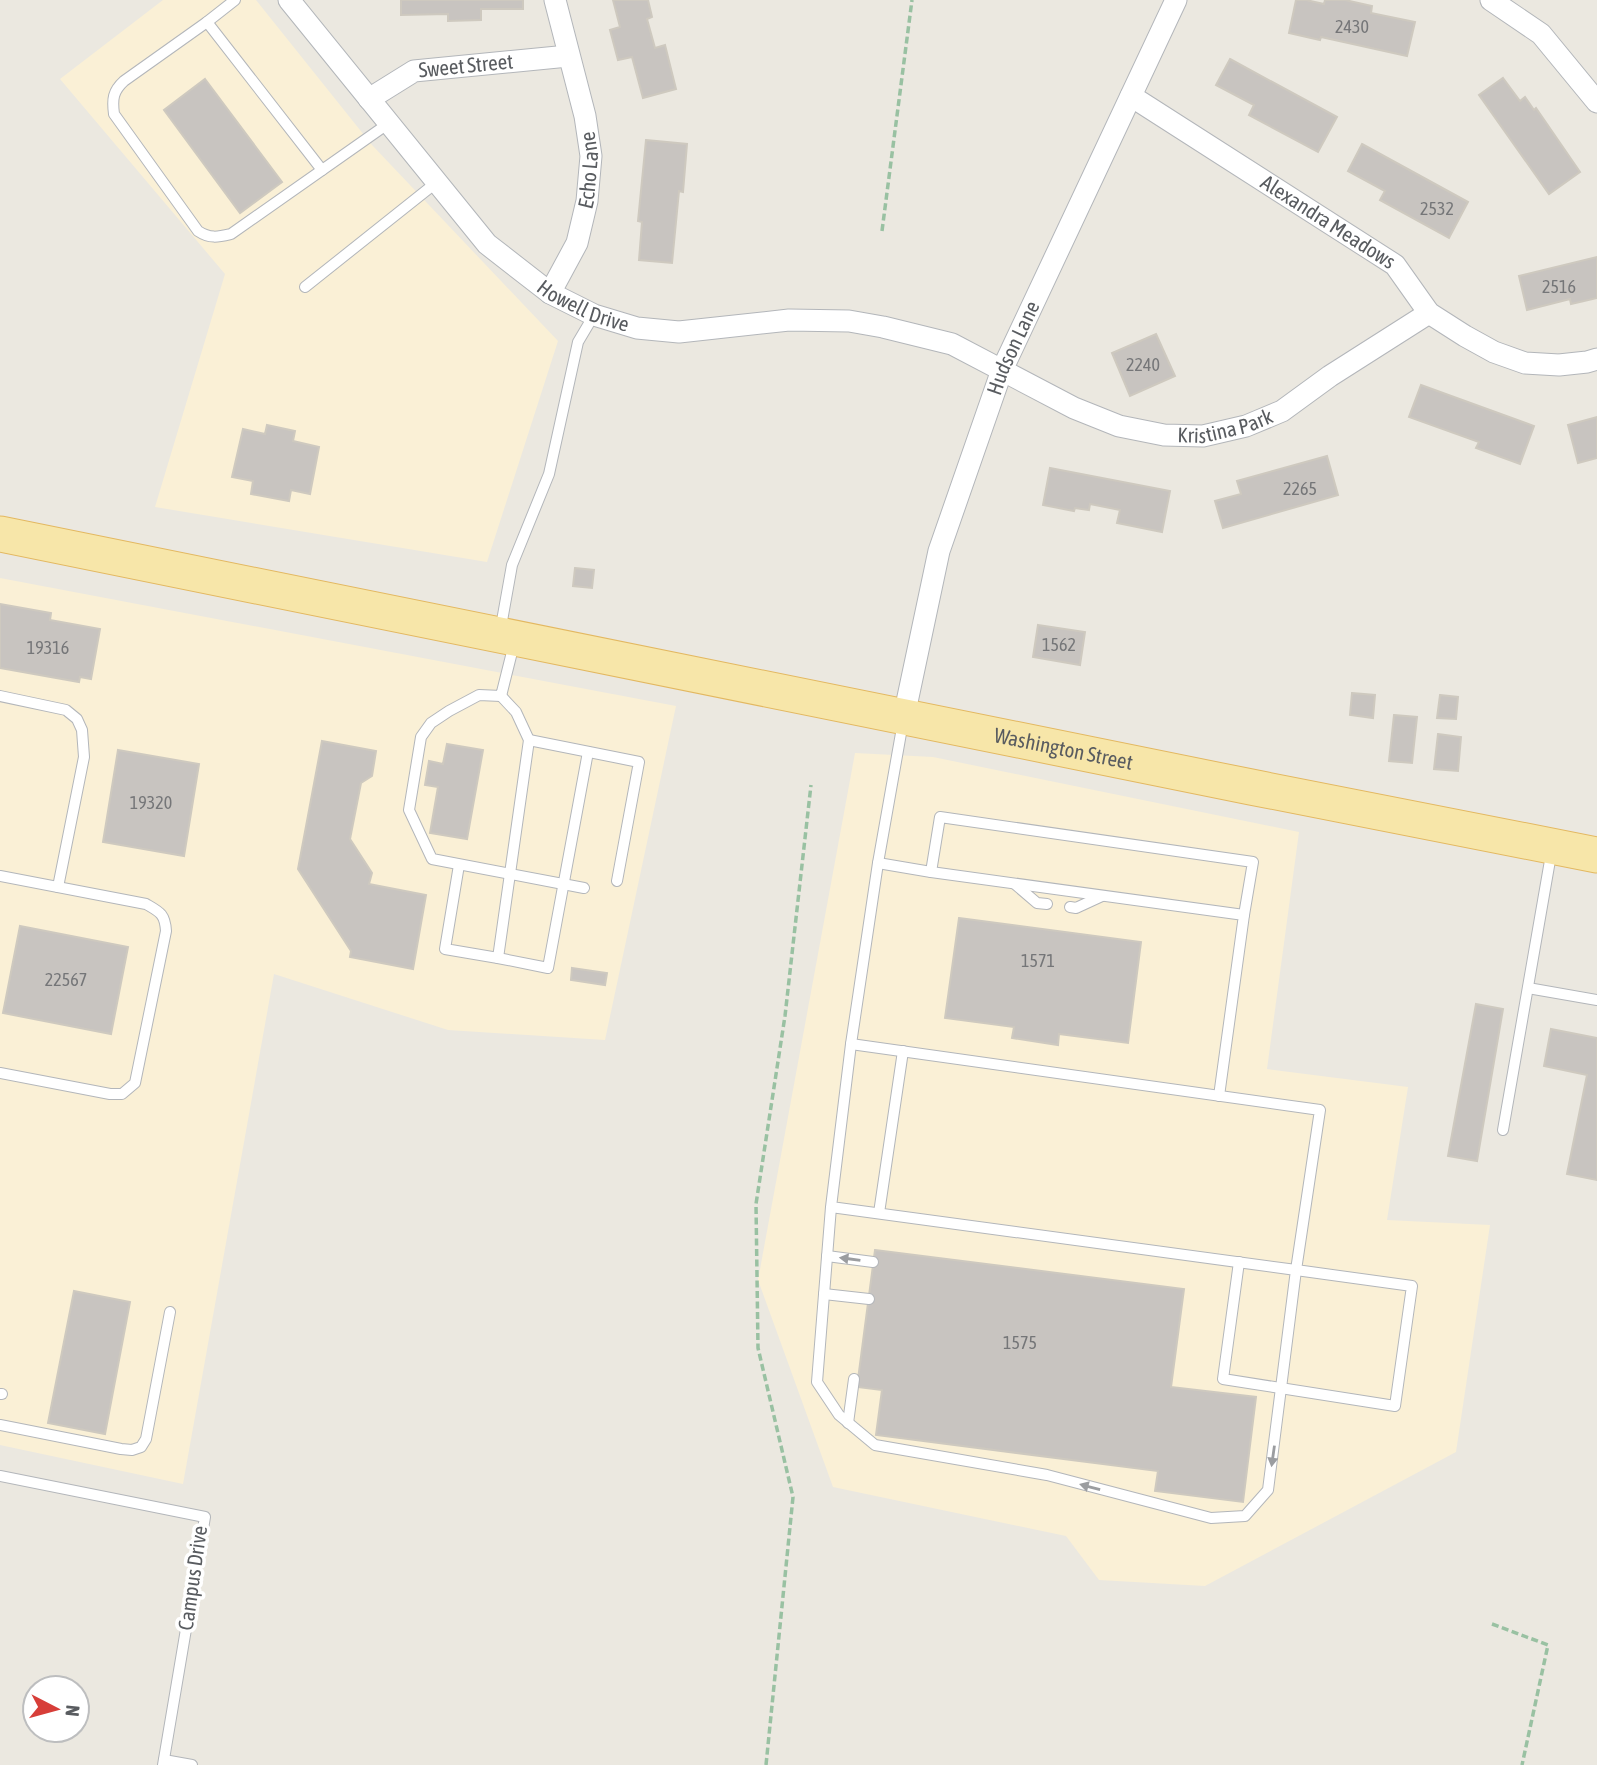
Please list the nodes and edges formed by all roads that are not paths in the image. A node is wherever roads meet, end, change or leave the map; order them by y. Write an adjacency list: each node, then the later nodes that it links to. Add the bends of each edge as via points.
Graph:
1 (235, 0): 6 (lane)
2 (289, 0): 9 (street, Howell Drive)
3 (555, 0): 7 (street, Echo Lane)
4 (1176, 0): 8 (street, Hudson Lane)
5 (1492, 0): 10 (street, via 1541,34)
6 (207, 22): 12 (lane); 12 (lane, via 124,81 112,102 114,114 198,231 216,238 232,234)
7 (568, 56): 9 (street, Sweet Street, via 414,71); 15 (street, Echo Lane, via 591,156 577,243)
8 (1130, 96): 16 (street, Alexandra Meadows, via 1395,265); 19 (street, Hudson Lane)
9 (369, 99): 11 (street, Howell Drive)
10 (1597, 102)
11 (388, 122): 12 (lane); 13 (street, Howell Drive)
12 (322, 170)
13 (437, 182): 14 (lane); 15 (street, Howell Drive, via 487,244)
14 (306, 287)
15 (550, 293): 17 (street, Howell Drive)
16 (1429, 313): 18 (street, Alexandra Meadows, via 1494,352 1525,363 1559,365); 19 (street, Kristina Park, via 1282,411 1203,436 1164,435 1119,426)
17 (594, 316): 19 (street, Howell Drive, via 637,328 679,332 789,320 849,321 952,344); 21 (lane, via 578,342 549,474 512,565)
18 (1597, 359)
19 (1002, 370): 24 (street, Hudson Lane, via 939,551)
20 (0, 534): 21 (main road, Washington Street)
21 (515, 638): 23 (lane); 24 (main road, Washington Street)
22 (0, 696): 37 (lane, via 66,710 82,730 84,757)
23 (501, 696): 25 (lane, via 516,712); 30 (lane, via 479,695 430,723 421,737 409,810 432,859)
24 (904, 716): 27 (main road, Washington Street); 29 (lane)
25 (529, 740): 26 (lane); 32 (lane)
26 (588, 752): 34 (lane, via 639,762); 36 (lane)
27 (1552, 846): 28 (main road, Washington Street); 44 (lane)
28 (1597, 855)
29 (878, 863): 31 (lane); 46 (lane)
30 (459, 865): 32 (lane); 43 (lane, via 445,948)
31 (931, 872): 35 (lane); 42 (lane, via 940,817 1253,862)
32 (510, 874): 36 (lane); 43 (lane)
33 (0, 876): 37 (lane)
34 (617, 881)
35 (1014, 883): 39 (lane); 40 (lane)
36 (564, 884): 38 (lane); 43 (lane, via 548,968)
37 (58, 887): 48 (lane, via 146,904 165,919 135,1083 121,1094 110,1094)
38 (584, 888)
39 (1103, 896): 41 (lane); 42 (lane)
40 (1046, 904)
41 (1070, 907)
42 (1244, 915): 49 (lane)
43 (498, 958)
44 (1528, 988): 45 (lane); 50 (lane)
45 (1597, 1000)
46 (851, 1044): 47 (lane); 51 (lane)
47 (903, 1051): 49 (lane); 52 (lane)
48 (0, 1073)
49 (1219, 1096): 56 (lane, via 1320,1110)
50 (1503, 1130)
51 (831, 1207): 52 (lane); 53 (lane)
52 (879, 1213): 55 (lane)
53 (827, 1256): 54 (lane, one-way to 53); 57 (lane)
54 (873, 1262)
55 (1239, 1262): 56 (lane); 61 (lane, via 1223,1379)
56 (1296, 1270): 61 (lane); 61 (lane, via 1412,1286 1395,1406)
57 (824, 1294): 58 (lane); 62 (lane, via 817,1382)
58 (869, 1299)
59 (170, 1312): 63 (lane, via 141,1447 121,1450)
60 (853, 1379): 62 (lane)
61 (1282, 1389): 62 (lane, one-way to 62, via 1268,1490 1245,1516 1211,1518 1046,1475 875,1445)
62 (848, 1423)
63 (0, 1425)
64 (0, 1476): 65 (lane, Campus Drive, via 205,1517)
65 (164, 1762): 66 (lane, Campus Drive)
66 (192, 1765)

